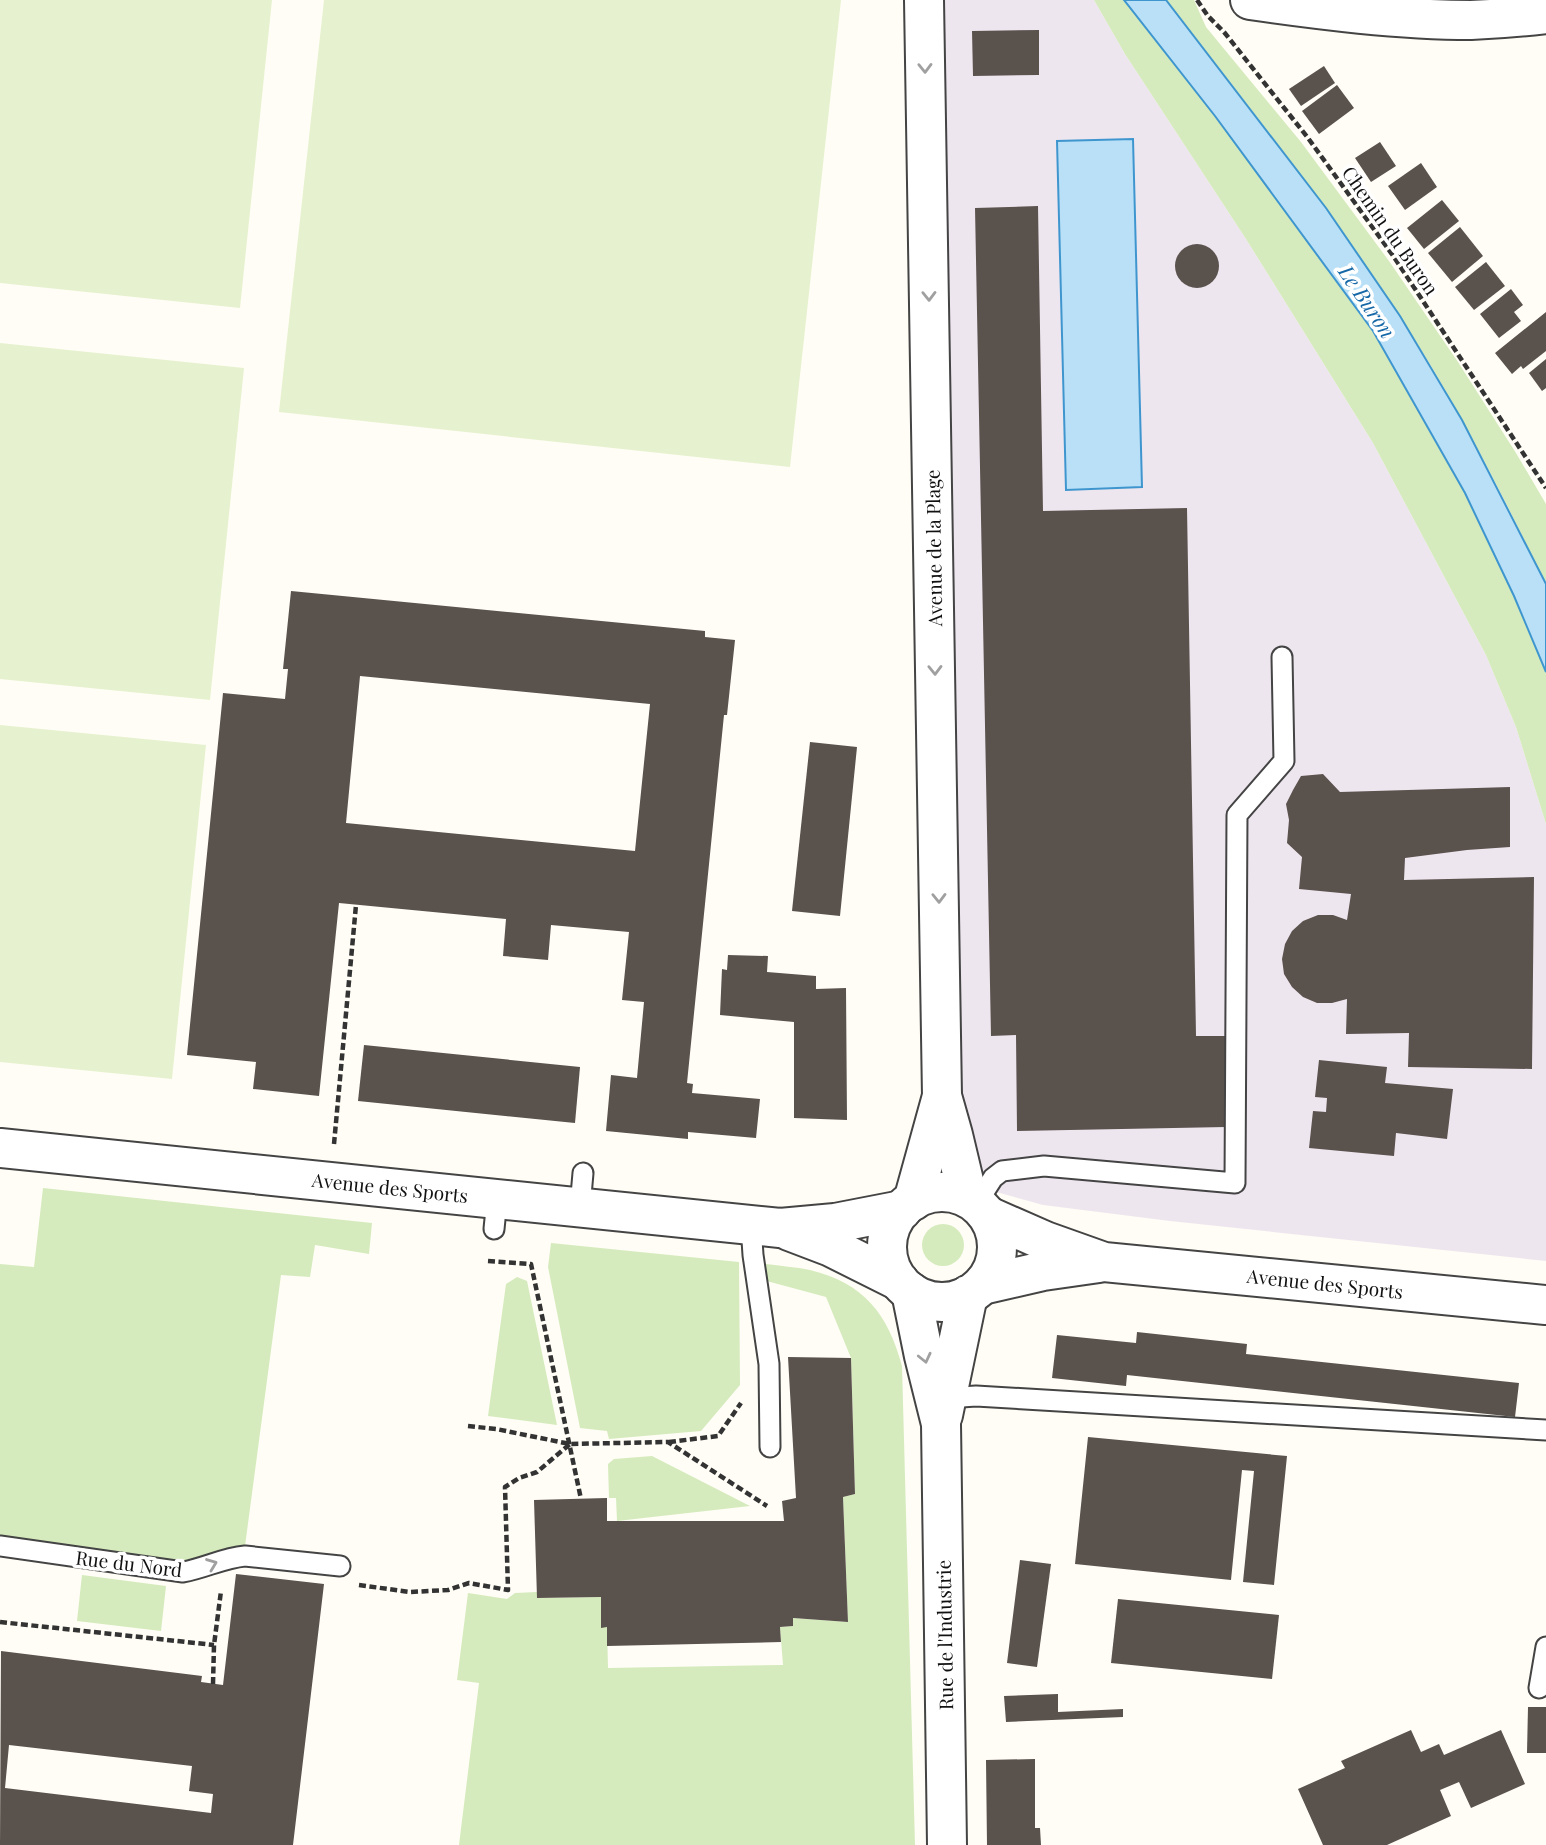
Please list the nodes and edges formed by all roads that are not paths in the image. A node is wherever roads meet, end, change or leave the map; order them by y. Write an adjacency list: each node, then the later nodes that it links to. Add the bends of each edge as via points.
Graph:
1 (924, 0): 5 (street, Avenue de la Plage, one-way to 5)
2 (1250, 0): 3 (street, via 1471,20)
3 (1546, 14)
4 (1282, 657): 8 (lane, via 1284,761 1237,815 1235,1183 1044,1167 1002,1171)
5 (942, 1096): 7 (street, Avenue de la Plage); 8 (street, Avenue de la Plage)
6 (0, 1148): 9 (street, Avenue des Sports, via 330,1182 496,1214 581,1190)
7 (907, 1205): 8 (street, via 942,1192 958,1194); 9 (street, Avenue des Sports, via 835,1223); 11 (street, via 888,1236 891,1266)
8 (977, 1206): 10 (street, Avenue des Sports, via 1045,1241); 12 (street, via 995,1231 998,1244 992,1271)
9 (766, 1227): 11 (street, Avenue des Sports, via 831,1247); 16 (lane, via 753,1255 769,1363)
10 (1104, 1262): 12 (street, Avenue des Sports, via 1044,1271); 13 (street, Avenue des Sports)
11 (905, 1287): 12 (street, via 927,1300 941,1302); 14 (street, Rue de l'Industrie, one-way to 14)
12 (975, 1290): 14 (street, Rue de l'Industrie)
13 (1546, 1305)
14 (944, 1411): 15 (lane, via 976,1396); 21 (street, Rue de l'Industrie)
15 (1546, 1430)
16 (770, 1447)
17 (0, 1546): 18 (lane, Rue du Nord, one-way to 18, via 183,1572 245,1556)
18 (345, 1575)
19 (1546, 1647): 20 (lane)
20 (1539, 1688)
21 (947, 1845)

